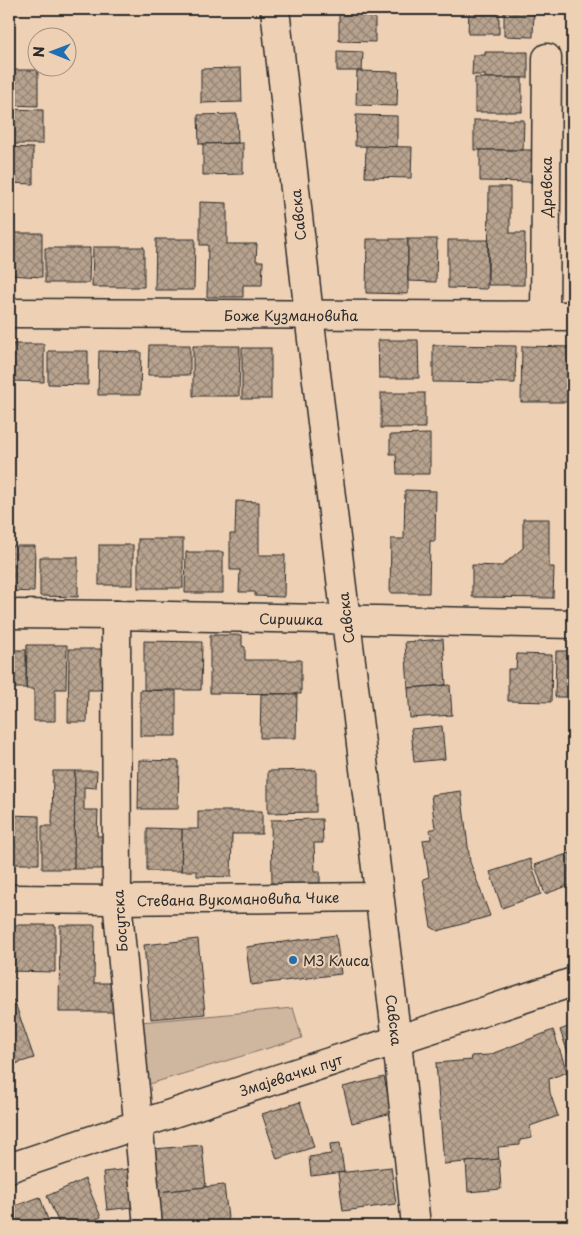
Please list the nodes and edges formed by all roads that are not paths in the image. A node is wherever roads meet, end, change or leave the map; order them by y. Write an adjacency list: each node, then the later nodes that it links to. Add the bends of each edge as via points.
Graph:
1 (276, 9): 4 (street, Савска)
2 (546, 58): 5 (street, Дравска)
3 (9, 313): 4 (street, Боже Кузмановића)
4 (309, 315): 5 (street, Боже Кузмановића); 9 (street, Савска)
5 (545, 316): 6 (street, Боже Кузмановића)
6 (573, 316)
7 (9, 614): 8 (street, Сиришка)
8 (116, 615): 9 (street, Сиришка); 13 (street, Босутска)
9 (346, 620): 10 (street, Сиришка); 11 (street, Савска)
10 (573, 624)
11 (378, 897): 13 (street, Стевана Вукомановића Чике); 15 (street, Савска)
12 (9, 899): 13 (street, Стевана Вукомановића Чике)
13 (118, 900): 16 (street, Босутска)
14 (573, 982): 15 (street, Змајевачки пут)
15 (396, 1041): 16 (street, Змајевачки пут); 19 (street, Савска)
16 (137, 1124): 17 (street, Змајевачки пут); 18 (street, Босутска)
17 (9, 1168)
18 (148, 1226)
19 (416, 1226)

